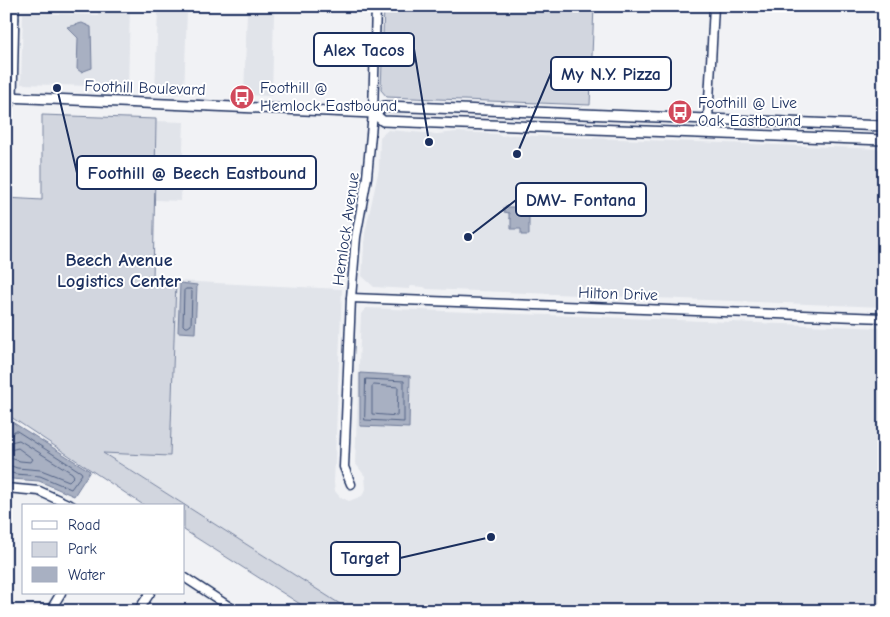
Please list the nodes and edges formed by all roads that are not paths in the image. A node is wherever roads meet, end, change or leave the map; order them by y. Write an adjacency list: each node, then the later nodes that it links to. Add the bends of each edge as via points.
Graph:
1 (14, 6): 4 (main road)
2 (376, 6): 7 (street, Hemlock Avenue)
3 (714, 6): 8 (street)
4 (10, 18): 5 (main road)
5 (9, 97): 6 (street); 7 (main road, Foothill Boulevard)
6 (6, 111)
7 (373, 113): 8 (main road, Foothill Boulevard, via 385,106); 10 (main road, Foothill Boulevard, via 383,121); 11 (street, Hemlock Avenue)
8 (708, 119): 9 (main road, Foothill Boulevard)
9 (884, 126)
10 (884, 140)
11 (351, 298): 12 (street, Hilton Drive); 13 (street, Hemlock Avenue, via 344,467)
12 (884, 318)
13 (351, 484)
14 (6, 488): 15 (street, via 39,491)
15 (68, 504)
16 (185, 578): 19 (street)
17 (60, 594): 20 (street)
18 (149, 594): 21 (street)
19 (224, 608): 22 (street)
20 (50, 611)
21 (138, 611)
22 (236, 611)

